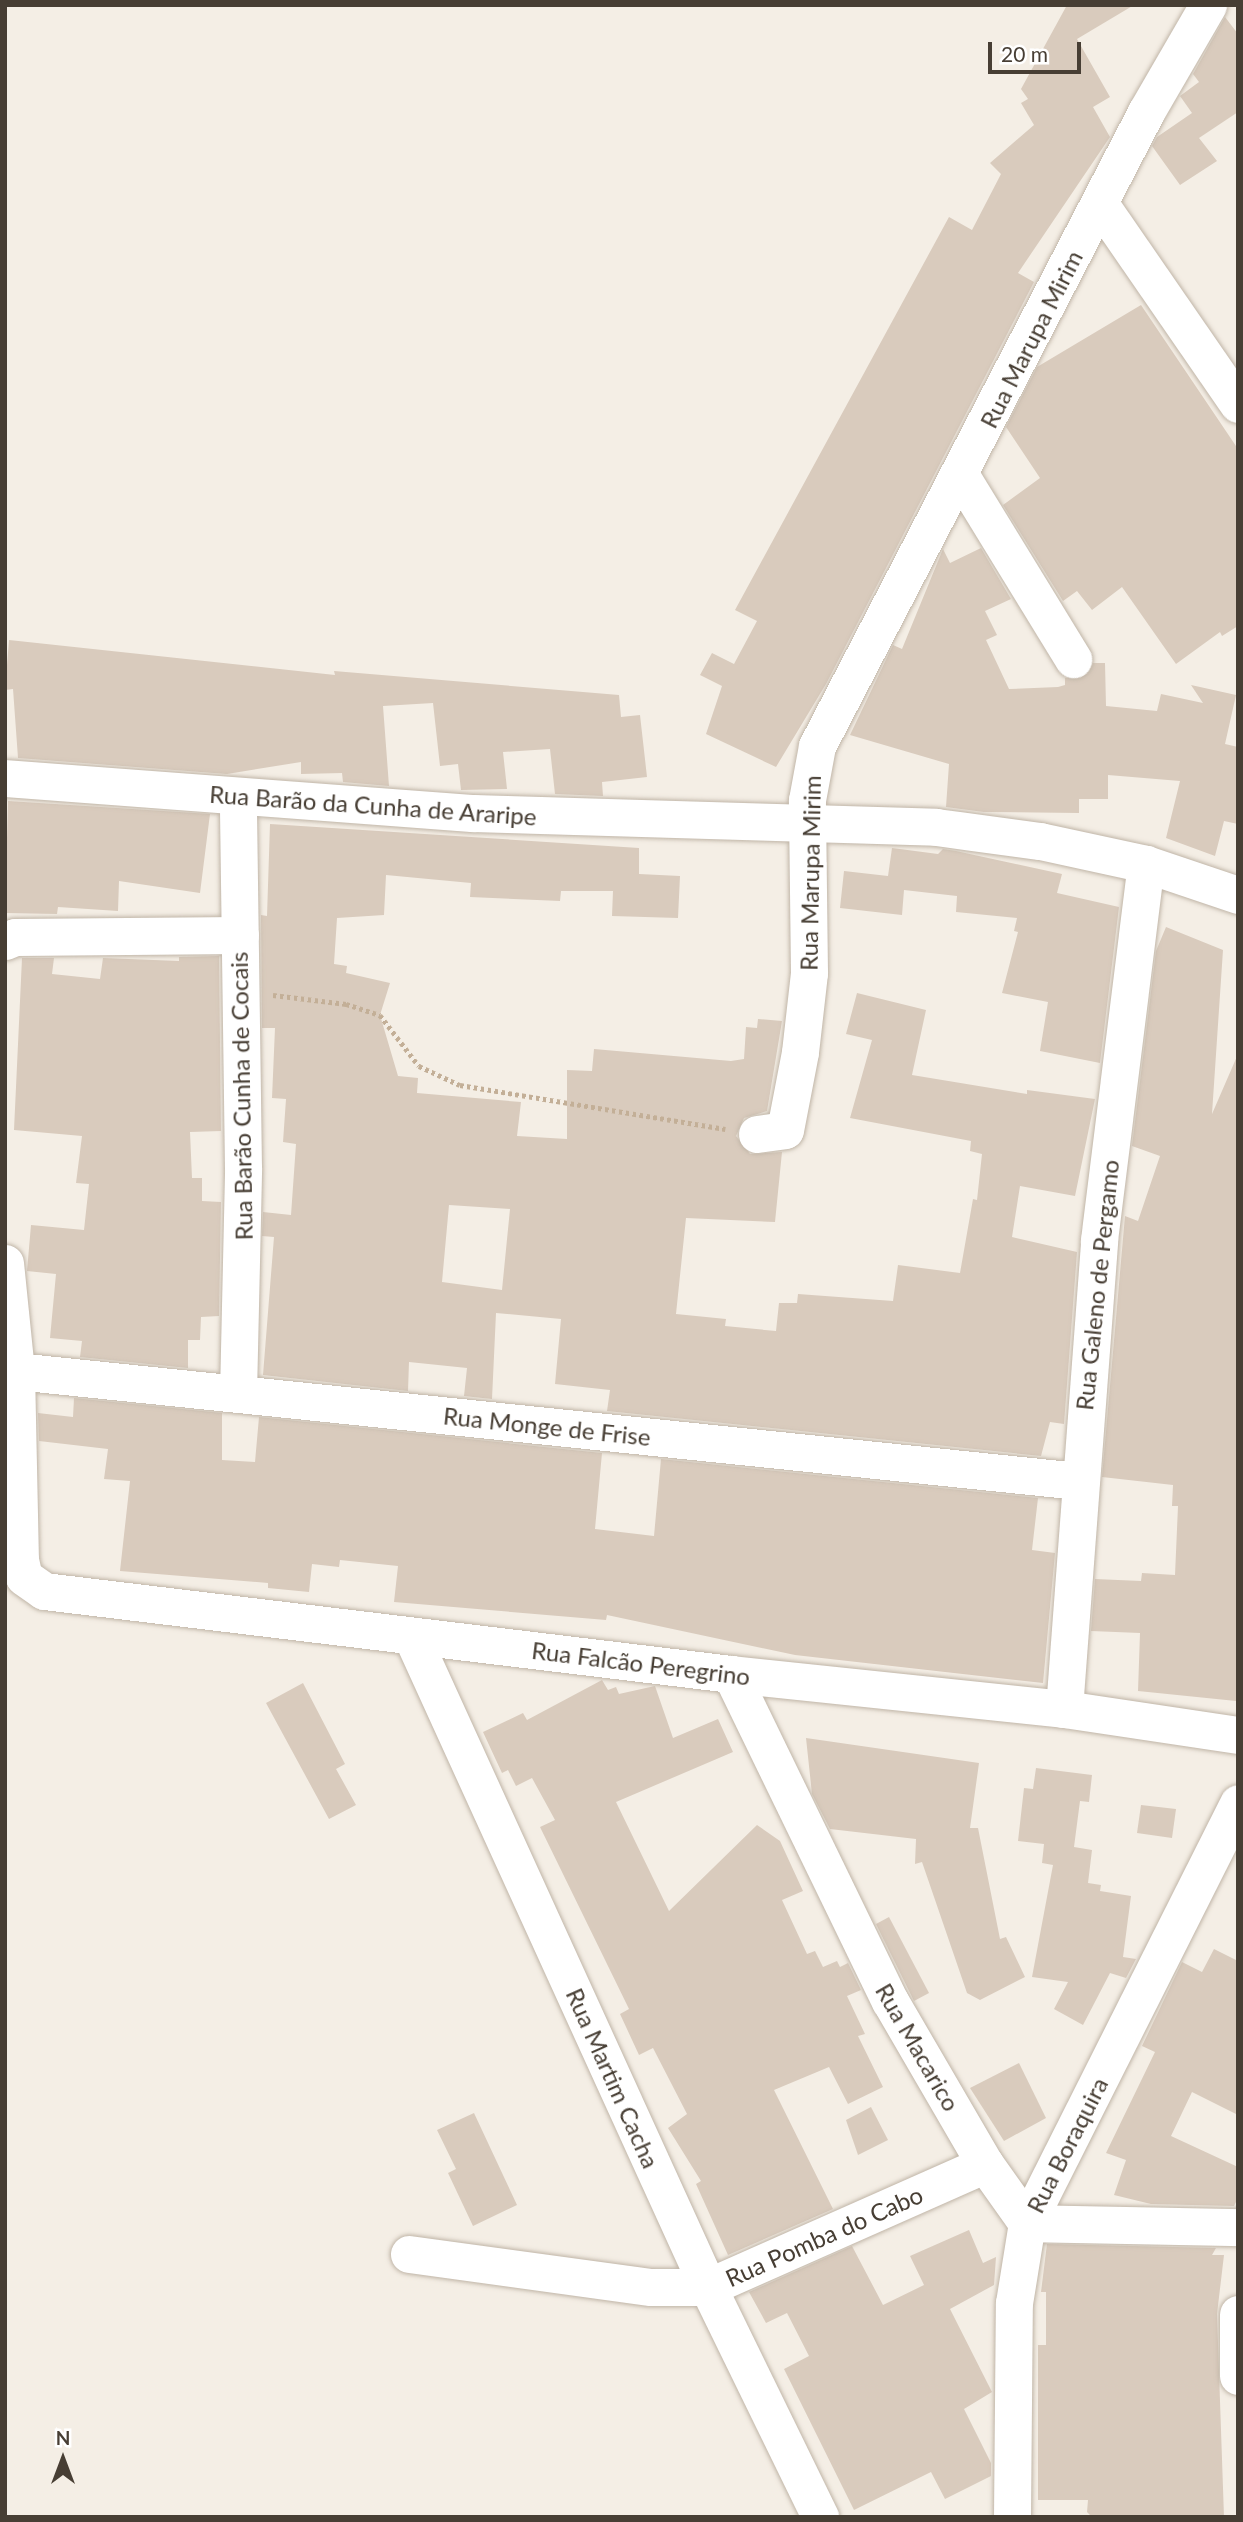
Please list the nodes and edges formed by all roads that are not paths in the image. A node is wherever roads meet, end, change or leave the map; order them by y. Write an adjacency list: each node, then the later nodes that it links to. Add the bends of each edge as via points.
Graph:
1 (1208, 5): 2 (street, Rua Marupa Mirim)
2 (1100, 204): 3 (street); 4 (street, Rua Marupa Mirim)
3 (1233, 387)
4 (961, 475): 5 (street); 8 (street, Rua Marupa Mirim, via 838,698 809,772)
5 (1073, 659)
6 (5, 778): 7 (street, Rua Barão da Cunha de Araripe)
7 (238, 797): 8 (street, Rua Barão da Cunha de Araripe, via 473,813); 11 (street, Rua Barão Cunha de Cocais)
8 (807, 823): 9 (street, Rua Barão da Cunha de Araripe, via 936,827 1040,841); 13 (street, Rua Marupa Mirim, via 809,973 789,1116 780,1133)
9 (1146, 864): 10 (street, Rua Barão da Cunha de Araripe); 17 (street, Rua Galeno de Pergamo, via 1099,1240)
10 (1238, 895)
11 (240, 934): 12 (street, via 15,937); 16 (street, Rua Barão Cunha de Cocais, via 243,1242)
12 (5, 942)
13 (757, 1134)
14 (5, 1263): 15 (street)
15 (16, 1371): 16 (street, Rua Monge de Frise); 18 (street, Rua Falcão Peregrino, via 20,1560 24,1577 44,1591)
16 (238, 1394): 17 (street, Rua Monge de Frise)
17 (1078, 1481): 20 (street, Rua Galeno de Pergamo)
18 (412, 1637): 19 (street, Rua Falcão Peregrino); 27 (street, Rua Martim Cacha)
19 (731, 1674): 20 (street, Rua Falcão Peregrino); 23 (street, Rua Macarico, via 890,2001)
20 (1065, 1709): 21 (street, Rua Falcão Peregrino)
21 (1238, 1735)
22 (1238, 1803): 24 (street, Rua Boraquira)
23 (985, 2164): 24 (street, Rua Macarico); 27 (street, Rua Pomba do Cabo)
24 (1027, 2223): 25 (street); 31 (street, Rua Boraquira, via 1014,2303)
25 (1238, 2227)
26 (410, 2254): 27 (street, Rua Pomba do Cabo, via 651,2287)
27 (708, 2287): 30 (street, Rua Martim Cacha)
28 (1238, 2314): 29 (street)
29 (1238, 2376)
30 (820, 2517)
31 (1012, 2517)

